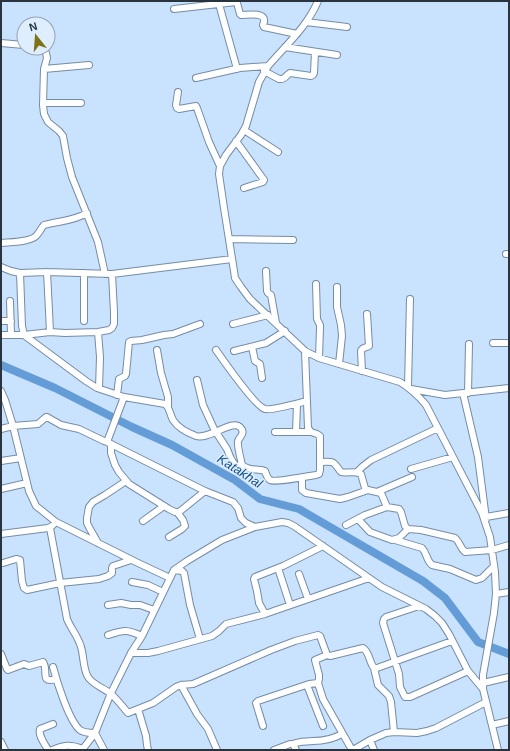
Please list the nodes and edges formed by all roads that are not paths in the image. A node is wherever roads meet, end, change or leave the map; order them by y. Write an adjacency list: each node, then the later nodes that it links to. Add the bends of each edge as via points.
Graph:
1 (318, 1): 4 (street)
2 (219, 4): 3 (street); 6 (street, via 236,2 241,15 260,15 265,21 264,27); 16 (street)
3 (174, 9)
4 (306, 22): 5 (street); 6 (street)
5 (347, 26)
6 (297, 34): 9 (street)
7 (1, 43): 8 (street)
8 (16, 44)
9 (285, 47): 10 (street); 14 (street)
10 (315, 52): 11 (street); 14 (street, via 314,73 311,76 290,73 284,79 279,79)
11 (337, 55)
12 (47, 56): 15 (street)
13 (89, 65): 15 (street)
14 (266, 68): 16 (street); 21 (street)
15 (44, 69): 19 (street)
16 (237, 69): 17 (street)
17 (196, 78)
18 (178, 92): 24 (street, via 177,108 196,106)
19 (43, 103): 20 (street); 26 (street, via 45,118 63,136 72,177)
20 (81, 103)
21 (244, 130): 22 (street); 23 (street)
22 (236, 141): 24 (street); 25 (street, via 264,180 260,184)
23 (278, 152)
24 (220, 166): 27 (street)
25 (244, 188)
26 (87, 213): 29 (street, via 73,219 44,225 37,236 31,239); 36 (street, via 98,242)
27 (229, 239): 28 (street); 30 (street)
28 (294, 240)
29 (1, 243)
30 (232, 259): 37 (street); 43 (street, via 236,278 241,287)
31 (1, 267): 34 (street)
32 (266, 271): 47 (street, via 267,291 271,295)
33 (47, 272): 34 (street); 35 (street); 51 (street)
34 (20, 273): 55 (street)
35 (84, 273): 36 (street); 46 (street)
36 (104, 274): 37 (street)
37 (112, 274): 52 (street, via 114,324 109,330)
38 (316, 284): 64 (street, via 317,319 320,325)
39 (337, 287): 65 (street, via 337,307 342,336)
40 (410, 299): 70 (street)
41 (10, 301): 44 (street)
42 (367, 314): 66 (street, via 368,347 361,351)
43 (268, 315): 47 (street); 49 (street)
44 (10, 320): 45 (street); 54 (street)
45 (1, 321)
46 (84, 321)
47 (276, 323): 50 (street)
48 (200, 324): 74 (street, via 173,334 129,342 126,374 119,379)
49 (233, 324)
50 (285, 331): 59 (street, via 266,343); 63 (street)
51 (50, 332): 52 (street); 55 (street)
52 (98, 332): 69 (street)
53 (1, 335): 54 (street)
54 (11, 335): 55 (street)
55 (24, 335): 69 (street)
56 (492, 343): 57 (street)
57 (509, 343)
58 (469, 344): 73 (street)
59 (252, 347): 62 (street); 67 (street, via 255,361 260,364)
60 (157, 350): 79 (street)
61 (216, 350): 78 (street, via 262,408 268,410)
62 (234, 351)
63 (305, 351): 64 (street); 77 (street)
64 (319, 358): 65 (street)
65 (339, 364): 66 (street)
66 (362, 371): 70 (street, via 400,382)
67 (262, 378)
68 (198, 380): 83 (street, via 203,405)
69 (99, 388): 74 (street)
70 (409, 388): 73 (street, via 445,394); 81 (street, via 426,405)
71 (509, 388): 73 (street)
72 (1, 391): 76 (street)
73 (465, 393): 107 (street, via 478,457)
74 (117, 395): 75 (street)
75 (124, 397): 79 (street, via 157,402); 87 (street)
76 (3, 399): 80 (street)
77 (307, 401): 78 (street); 86 (street, via 308,428)
78 (297, 404): 85 (street)
79 (168, 407): 83 (street, via 173,420 184,431 200,437)
80 (13, 426): 82 (street); 87 (street, via 38,424 49,417 61,425); 89 (street)
81 (438, 428): 88 (street); 94 (street, via 372,460)
82 (1, 429)
83 (215, 432): 92 (street, via 235,465); 92 (street, via 234,425 241,428 243,435 238,440 238,445)
84 (275, 432): 85 (street)
85 (296, 432): 86 (street)
86 (311, 432): 91 (street, via 320,436)
87 (109, 443): 97 (street, via 119,472); 100 (street)
88 (453, 457): 93 (street); 115 (street)
89 (21, 458): 90 (street); 98 (street)
90 (1, 461)
91 (321, 462): 94 (street, via 334,463 344,473); 96 (street, via 319,474)
92 (245, 468): 96 (street, via 265,471 271,480)
93 (411, 469)
94 (357, 472): 101 (street, via 361,474)
95 (412, 477): 102 (street)
96 (302, 478): 101 (street, via 302,490 306,493 340,499)
97 (126, 481): 103 (street); 119 (street, via 89,507 87,523)
98 (27, 483): 99 (street); 110 (street, via 36,506)
99 (1, 489)
100 (205, 490): 105 (street); 112 (street, via 233,502 241,518)
101 (368, 490): 102 (street)
102 (377, 492): 104 (street, via 383,496)
103 (164, 506): 105 (street); 109 (street)
104 (387, 507): 108 (street); 114 (street, via 399,509)
105 (177, 512): 117 (street, via 185,526)
106 (509, 513): 107 (street)
107 (486, 517): 115 (street)
108 (358, 518): 111 (street); 118 (street, via 370,532)
109 (143, 521)
110 (56, 522): 113 (street); 119 (street)
111 (346, 525)
112 (255, 527): 121 (street, via 288,523); 127 (street, via 222,540)
113 (50, 528): 116 (street); 132 (street)
114 (408, 528): 118 (street); 122 (street, via 455,538 465,552)
115 (488, 530): 122 (street)
116 (1, 534)
117 (169, 537)
118 (395, 540): 125 (street, via 422,548 432,565 450,569 476,580 482,578)
119 (98, 543): 123 (street)
120 (509, 545): 122 (street)
121 (323, 546): 126 (street); 130 (street)
122 (492, 550): 125 (street)
123 (132, 560): 129 (street); 132 (street, via 113,566 112,573 102,578)
124 (3, 563): 132 (street, via 20,560 25,589)
125 (494, 566): 135 (street)
126 (278, 568): 138 (street); 141 (street, via 254,579 259,603)
127 (174, 570): 129 (street); 144 (street, via 182,570 184,573)
128 (299, 574): 136 (street)
129 (170, 578): 133 (street)
130 (369, 578): 136 (street); 139 (street)
131 (132, 582): 133 (street, via 148,585)
132 (60, 583): 159 (street, via 67,619 81,646 85,670 89,678)
133 (163, 592): 140 (street)
134 (509, 592): 135 (street)
135 (496, 594): 158 (street)
136 (308, 599): 138 (street)
137 (108, 605): 140 (street, via 121,603)
138 (290, 605): 141 (street)
139 (420, 606): 145 (street, via 442,623); 149 (street, via 384,619)
140 (154, 610): 143 (street)
141 (265, 614): 144 (street, via 226,624 216,633)
142 (108, 635): 143 (street, via 126,630)
143 (142, 636): 146 (street)
144 (200, 639): 146 (street, via 158,651)
145 (452, 641): 149 (street); 152 (street)
146 (131, 653): 159 (street)
147 (1, 654): 154 (street, via 7,670 24,664 29,666 43,662 46,679)
148 (327, 655): 151 (street, via 333,656 363,648); 155 (street, via 315,660 319,675); 156 (street, via 322,638 318,635 271,650 193,684)
149 (395, 662): 151 (street); 152 (street, via 400,687 407,698)
150 (53, 667): 154 (street)
151 (374, 668): 167 (street, via 378,685 389,696 391,702)
152 (468, 671): 158 (street)
153 (509, 677): 158 (street)
154 (56, 679): 168 (street, via 76,727)
155 (318, 683): 157 (street); 169 (street, via 322,699)
156 (181, 685): 161 (street, via 153,703); 179 (street, via 208,729)
157 (307, 685): 165 (street, via 258,701 256,703); 166 (street)
158 (483, 686): 160 (street)
159 (111, 693): 161 (street, via 128,713); 168 (street)
160 (486, 702): 164 (street); 167 (street, via 427,732)
161 (138, 709): 178 (street)
162 (509, 721): 164 (street)
163 (53, 724): 175 (street, via 39,731)
164 (492, 725): 183 (street)
165 (263, 726)
166 (323, 726)
167 (394, 732): 170 (street)
168 (95, 733): 173 (street); 177 (street)
169 (342, 734): 172 (street, via 331,739 305,741); 181 (street)
170 (370, 740): 181 (street); 182 (street)
171 (1, 742): 174 (street)
172 (295, 747): 180 (street, via 290,744)
173 (78, 748): 176 (street, via 62,746)
174 (5, 750)
175 (48, 750)
176 (52, 750)
177 (104, 750)
178 (148, 750)
179 (216, 750)
180 (274, 750)
181 (352, 750)
182 (374, 750)
183 (498, 750)

